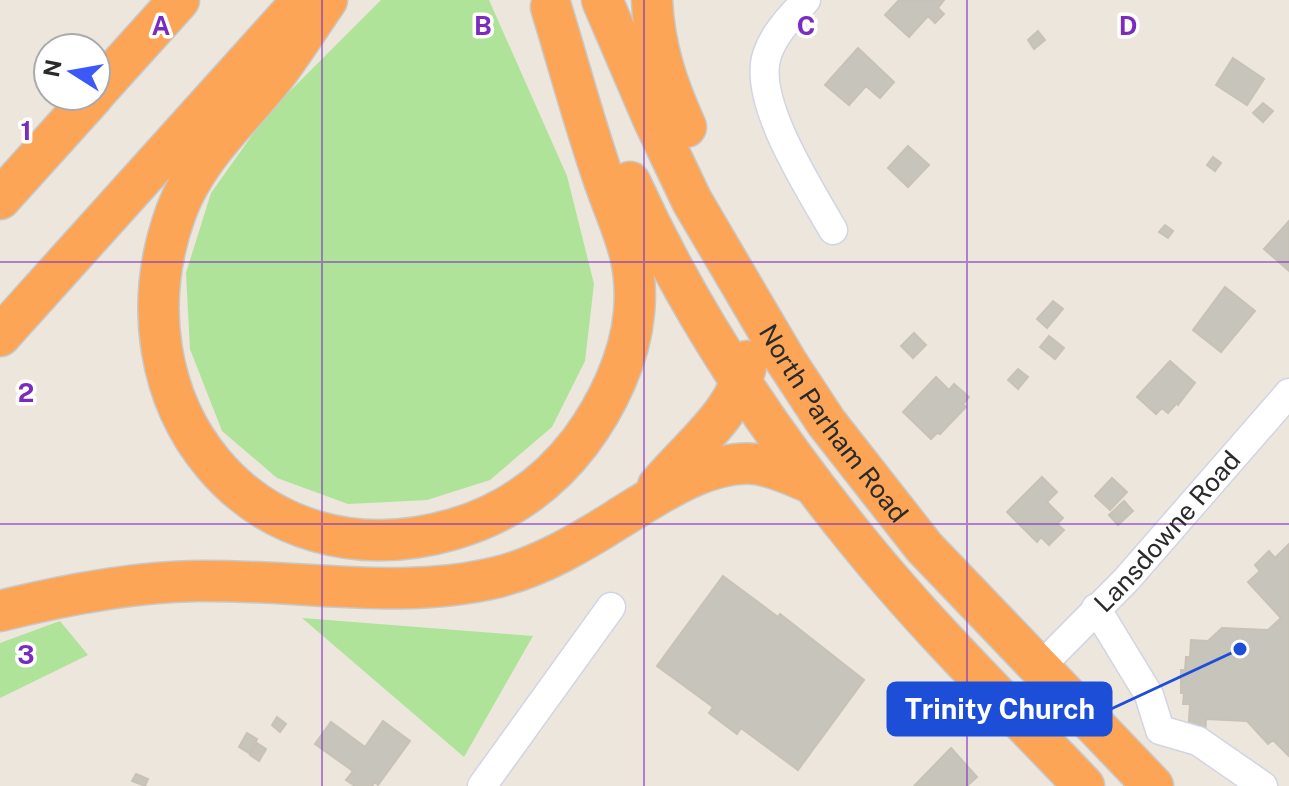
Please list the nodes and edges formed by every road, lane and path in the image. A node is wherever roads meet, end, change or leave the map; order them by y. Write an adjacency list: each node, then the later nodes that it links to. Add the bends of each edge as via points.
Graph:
1 (179, 0): 8 (highway)
2 (302, 0): 13 (highway)
3 (327, 0): 7 (highway, via 187,186 167,243 159,291 161,359 194,440 242,492 302,526 379,540 464,526 517,502 541,484 594,423 628,346 634,315 626,233)
4 (602, 0): 12 (highway, North Parham Road, via 692,201)
5 (652, 0): 18 (highway, via 659,59 697,152 788,315 876,452)
6 (806, 0): 11 (street, via 774,36 764,83 776,122)
7 (549, 4): 14 (highway, North Parham Road, via 674,270)
8 (112, 74)
9 (78, 112): 10 (highway)
10 (0, 199)
11 (833, 230)
12 (747, 292): 14 (highway, via 749,345); 18 (highway, North Parham Road, via 812,401)
13 (0, 336)
14 (742, 382): 16 (highway, North Parham Road); 17 (highway, via 725,412)
15 (1289, 393): 20 (street, Lansdowne Road)
16 (813, 484): 17 (highway, via 773,468 736,464 703,471); 24 (highway, North Parham Road, via 892,582)
17 (645, 501): 21 (highway, via 538,563 455,586 197,581 89,591)
18 (924, 547): 22 (highway, North Parham Road)
19 (611, 607): 23 (street)
20 (1096, 608): 22 (street, Lansdowne Road); 26 (street, via 1149,695 1160,730 1198,741)
21 (0, 611)
22 (1040, 667): 25 (highway, North Parham Road)
23 (482, 786)
24 (1084, 786)
25 (1153, 786)
26 (1263, 786)

